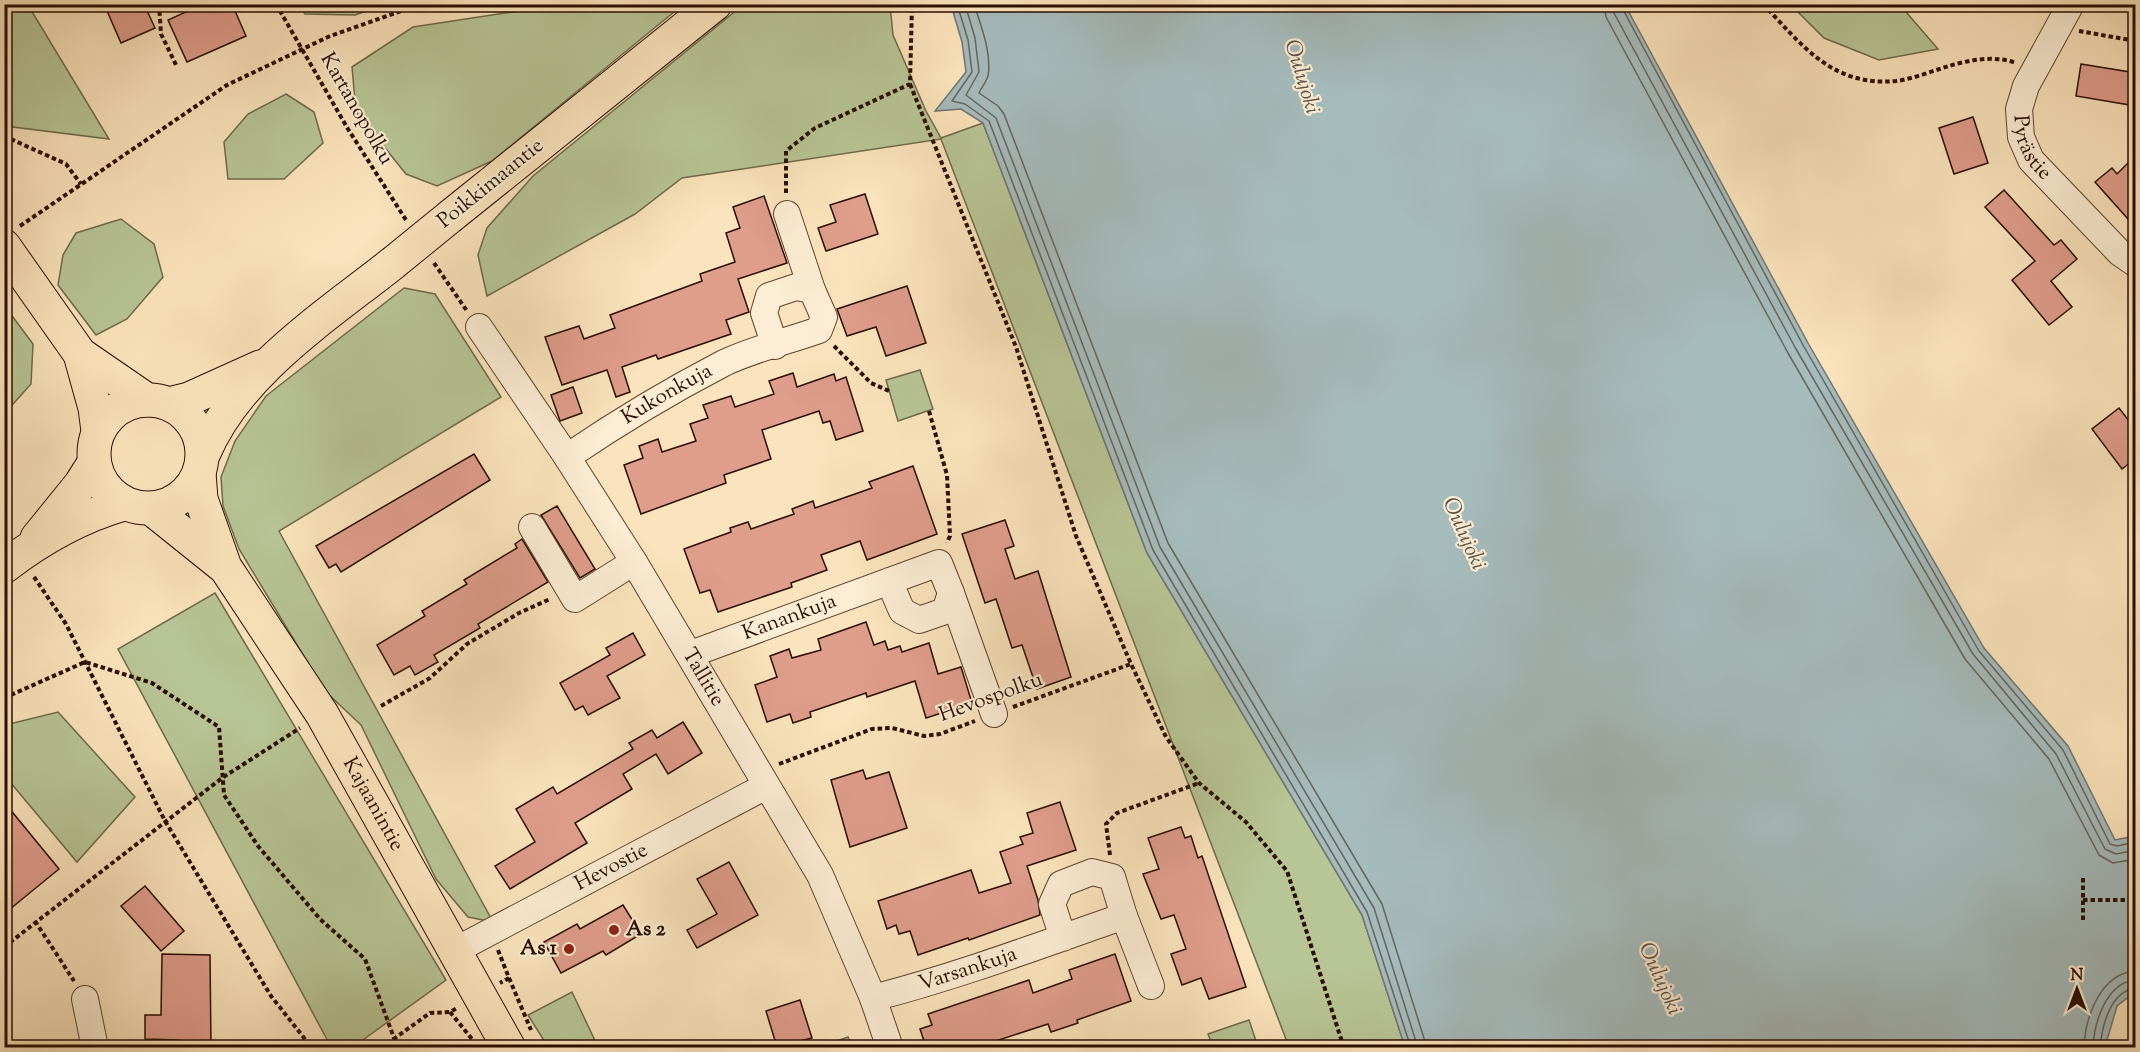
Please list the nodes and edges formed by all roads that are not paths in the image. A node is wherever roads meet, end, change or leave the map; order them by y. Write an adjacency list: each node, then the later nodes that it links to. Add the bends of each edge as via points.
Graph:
1 (715, 4): 10 (main road, Poikkimaantie, bridge)
2 (2071, 4): 5 (street, Pyrästie, via 2033,70 2019,109 2021,137 2031,160 2120,253)
3 (787, 214): 6 (street)
4 (11, 237): 9 (main road)
5 (2136, 264)
6 (812, 290): 8 (street, Kukonkuja, via 824,317 819,330); 8 (street, via 796,287 769,296 764,313)
7 (478, 327): 13 (street, Tallitie)
8 (775, 346): 13 (street, Kukonkuja, via 726,362 609,429)
9 (80, 354): 11 (main road, via 128,390); 12 (main road)
10 (267, 364): 11 (main road, Poikkimaantie, via 189,399); 15 (main road, Poikkimaantie, via 212,433)
11 (158, 402): 12 (main road, via 118,408); 15 (main road, via 178,409 194,424)
12 (98, 431): 14 (main road)
13 (567, 458): 18 (street, Tallitie)
14 (94, 463): 16 (main road, via 102,484); 19 (main road)
15 (201, 464): 16 (main road, via 181,498); 20 (main road, Kajaanintie, via 201,499)
16 (138, 506): 19 (main road, via 104,510); 20 (main road, Kajaanintie)
17 (532, 527): 18 (street, via 574,599)
18 (634, 562): 23 (street, Tallitie)
19 (22, 564)
20 (225, 567): 28 (main road, Kajaanintie, via 322,714)
21 (889, 581): 22 (street, Kanankuja, via 939,563); 22 (street, via 902,611 919,620 945,611); 23 (street, Kanankuja)
22 (951, 593): 24 (street)
23 (690, 654): 25 (street, Tallitie)
24 (994, 714)
25 (762, 779): 28 (street, Hevostie); 30 (street, Tallitie, via 820,875)
26 (1124, 916): 27 (street, Varsankuja); 27 (street, via 1112,877 1092,872 1060,884 1052,904); 29 (street)
27 (1063, 938): 30 (street, Varsankuja)
28 (456, 950): 32 (main road, Kajaanintie)
29 (1151, 986)
30 (873, 998): 34 (street, Tallitie)
31 (85, 999): 33 (street)
32 (521, 1042)
33 (95, 1047)
34 (890, 1047)

